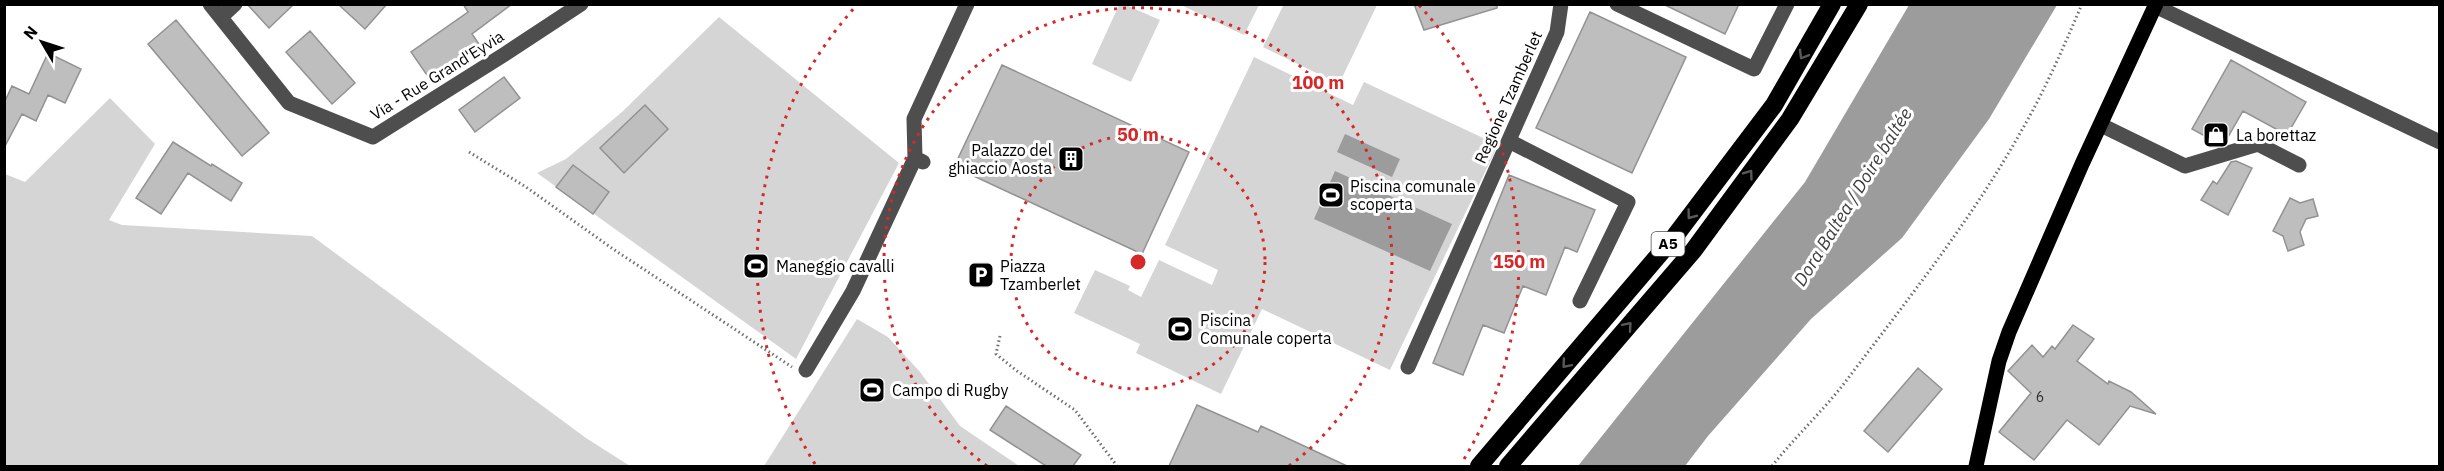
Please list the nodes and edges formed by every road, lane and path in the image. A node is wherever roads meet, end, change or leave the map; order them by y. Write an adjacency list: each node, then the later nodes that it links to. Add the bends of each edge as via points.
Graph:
1 (210, 4): 12 (street, Via - Rue Grand'Eyvia)
2 (235, 4): 12 (street)
3 (580, 4): 12 (street, Via - Rue Grand'Eyvia, via 373,137 289,103)
4 (968, 4): 21 (street, via 914,119 919,160 853,291)
5 (1560, 4): 14 (street, Regione Tzamberlet, via 1557,32)
6 (1617, 4): 7 (street, via 1754,69)
7 (1787, 4)
8 (1832, 4): 23 (highway, A5, one-way to 23, via 1774,105 1675,236)
9 (1859, 4): 24 (highway, A5, one-way to 9, via 1693,251 1790,119)
10 (2082, 4): 25 (path, via 2023,129 1981,195 1896,317)
11 (2156, 5): 13 (main road); 15 (street)
12 (221, 17)
13 (2101, 125): 17 (street, via 2185,166 2258,144); 26 (main road, via 2009,332)
14 (1509, 141): 18 (street, via 1628,202); 20 (street, Regione Tzamberlet)
15 (2439, 142)
16 (469, 152): 21 (path, via 794,368)
17 (2299, 165)
18 (1580, 301)
19 (1000, 336): 22 (path, via 996,354 1075,410)
20 (1408, 367)
21 (806, 370)
22 (1117, 466)
23 (1479, 466)
24 (1508, 466)
25 (1772, 466)
26 (1976, 466)

